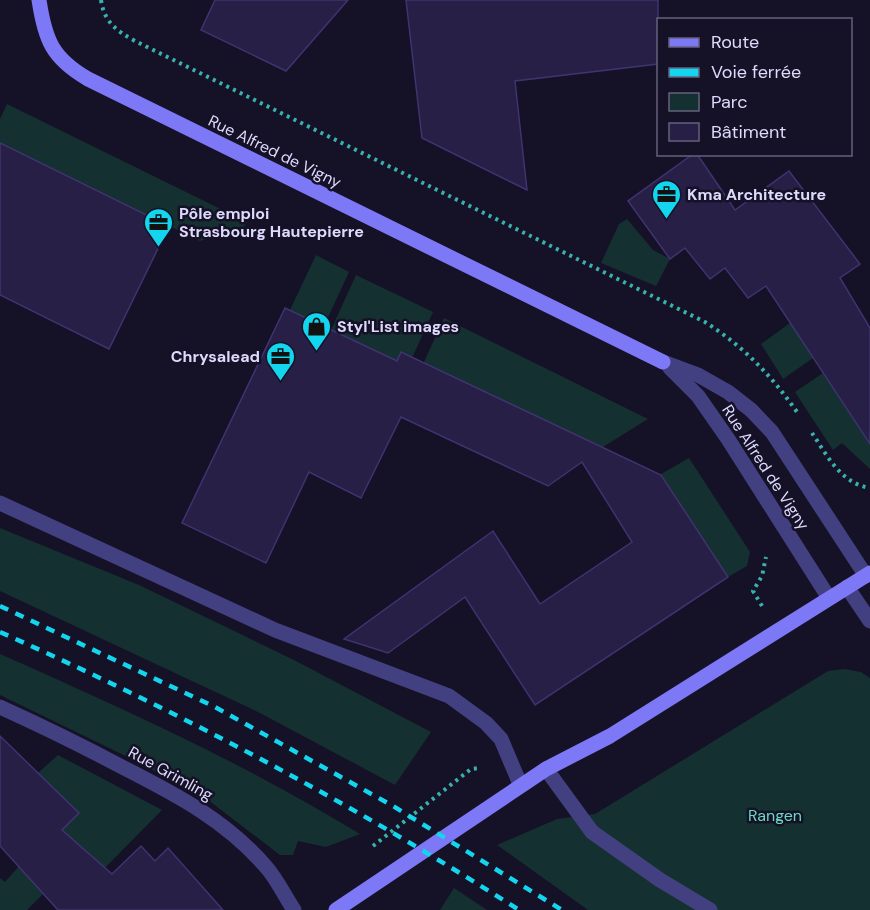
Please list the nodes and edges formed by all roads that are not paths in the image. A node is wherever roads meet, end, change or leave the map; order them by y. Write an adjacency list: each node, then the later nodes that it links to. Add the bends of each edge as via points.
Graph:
1 (39, 0): 2 (main road, Rue Alfred de Vigny, via 50,46 59,59 87,79)
2 (663, 363): 4 (street, Rue Alfred de Vigny, via 698,375 751,410 772,432); 6 (street, Rue Alfred de Vigny, via 682,378 704,405)
3 (0, 503): 10 (street, via 275,630 449,696 501,739)
4 (868, 574): 5 (main road)
5 (847, 587): 6 (main road); 7 (street)
6 (830, 598): 9 (main road, via 610,736)
7 (870, 621)
8 (0, 707): 12 (street, Rue Grimling, via 153,782 208,814 267,868)
9 (546, 770): 10 (main road); 11 (main road); 14 (street, via 592,832)
10 (520, 784): 11 (main road, via 485,804)
11 (375, 883): 13 (main road)
12 (294, 910)
13 (336, 910)
14 (710, 910)

